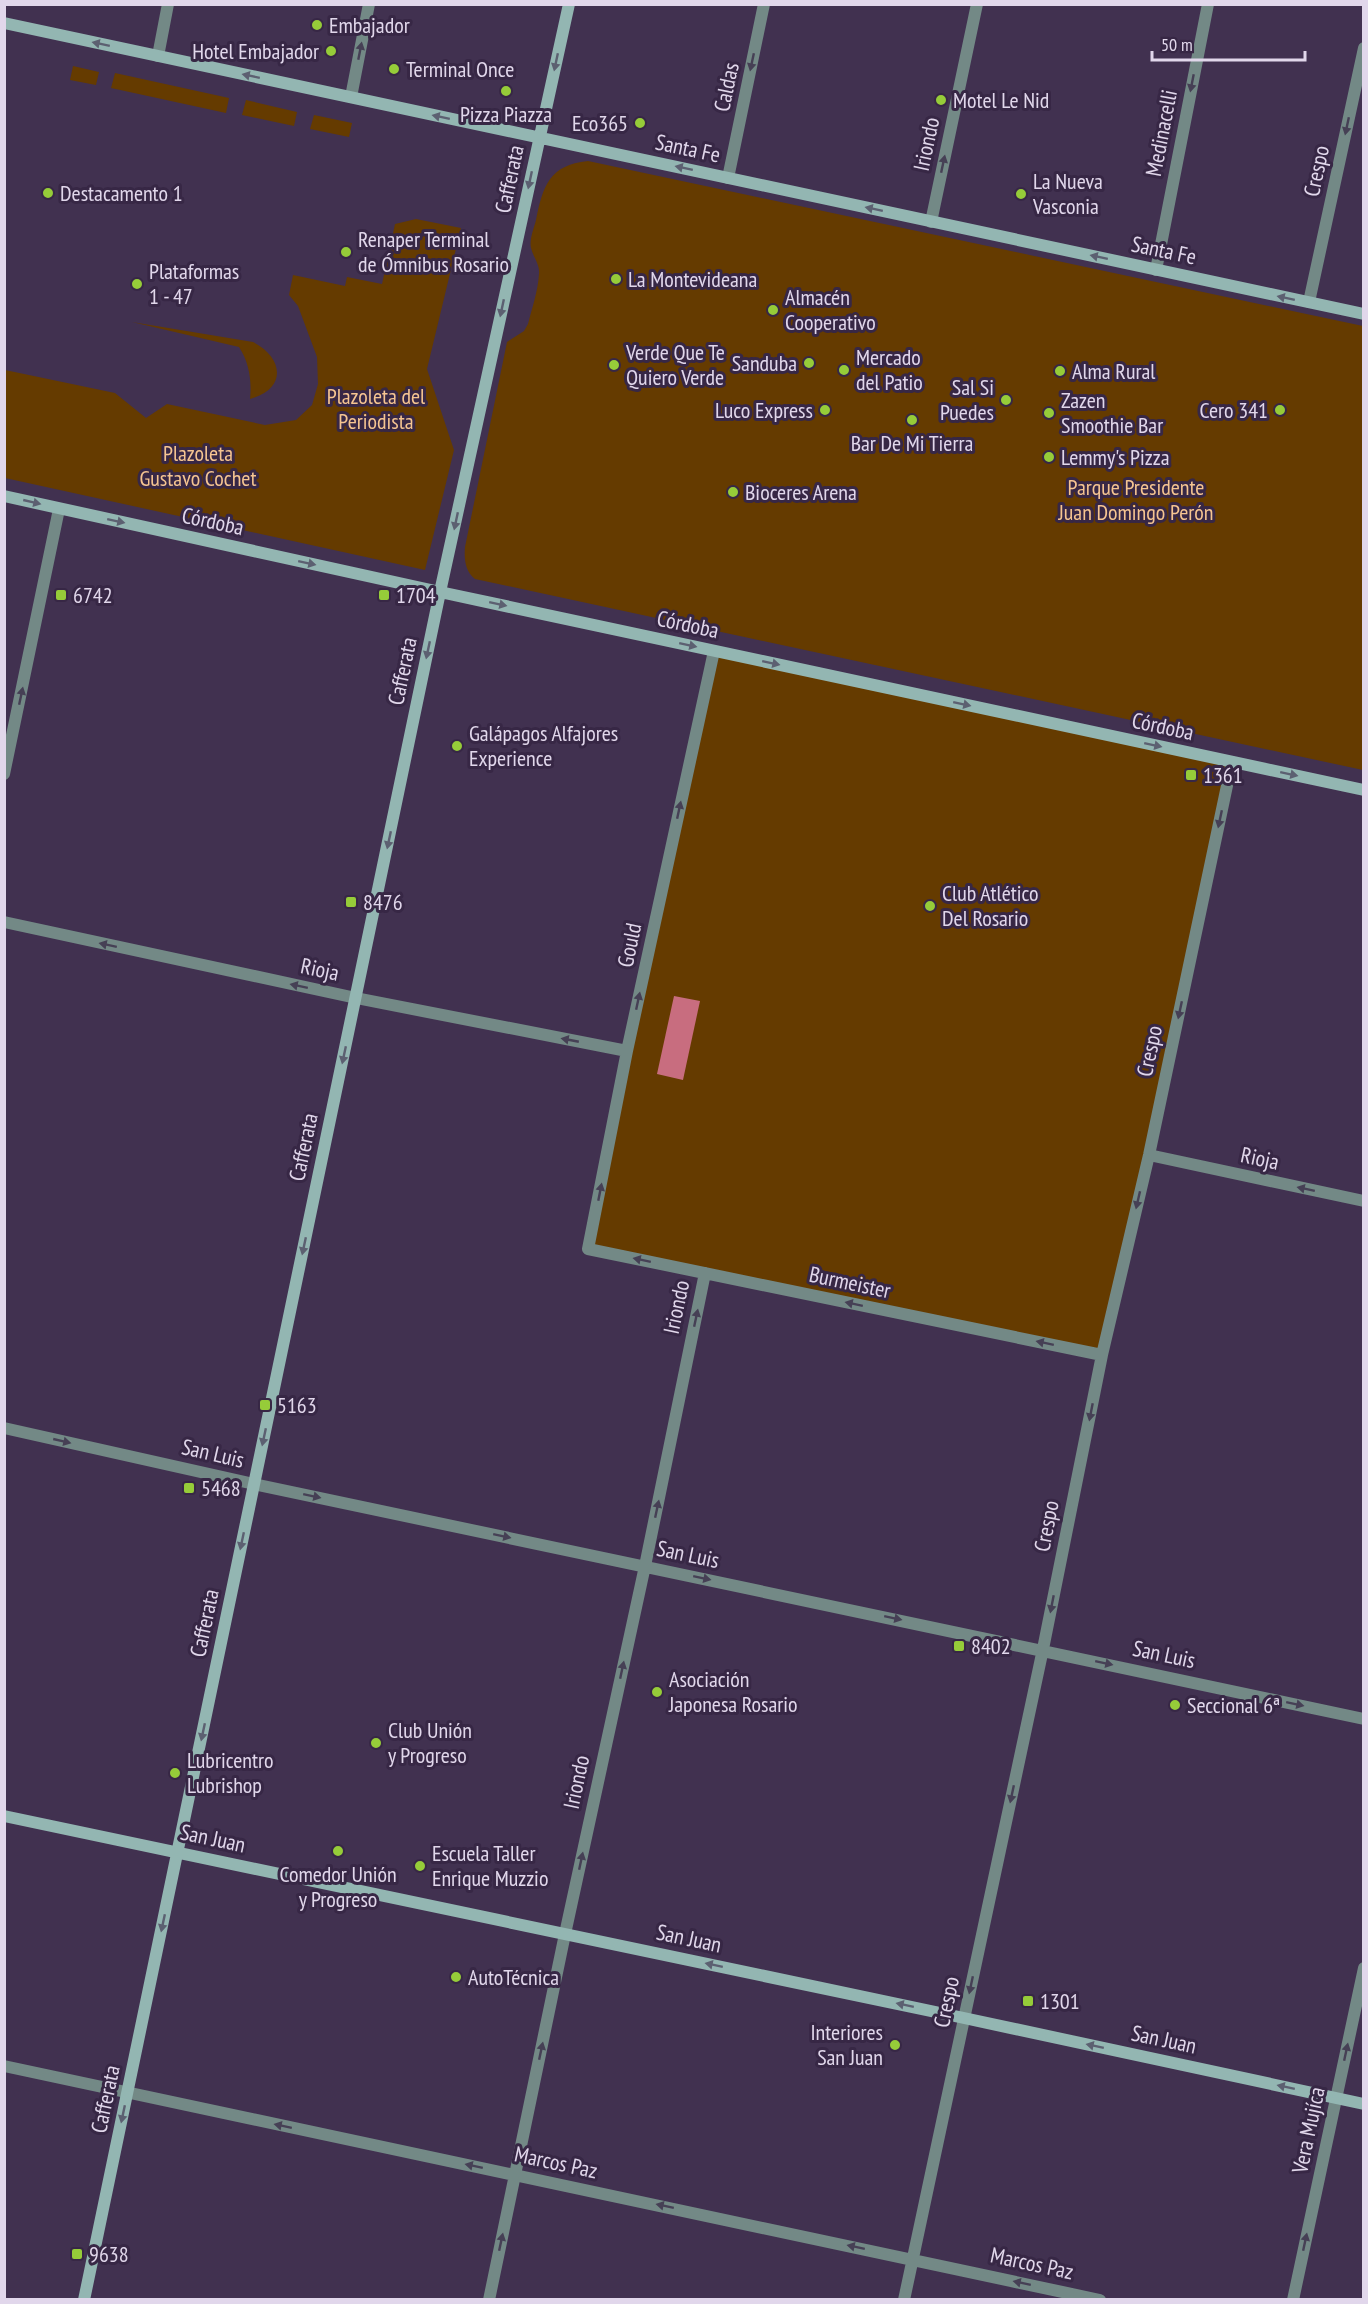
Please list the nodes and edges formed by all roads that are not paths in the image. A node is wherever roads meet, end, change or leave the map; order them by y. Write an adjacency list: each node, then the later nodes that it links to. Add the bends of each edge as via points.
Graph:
1 (168, 4): 9 (street)
2 (369, 4): 10 (street, one-way to 2)
3 (569, 4): 11 (main road, Cafferata, one-way to 11)
4 (764, 4): 12 (street, Caldas, one-way to 12)
5 (976, 4): 13 (street, Iriondo, one-way to 5)
6 (1208, 4): 14 (street, Medinacelli, one-way to 14)
7 (4, 23): 9 (main road, Santa Fe, one-way to 7)
8 (1364, 48): 15 (street, Crespo, one-way to 15)
9 (158, 56): 10 (main road, Santa Fe, one-way to 9)
10 (351, 97): 11 (main road, Santa Fe, one-way to 10)
11 (540, 138): 12 (main road, Santa Fe, one-way to 11); 19 (main road, Cafferata, one-way to 19)
12 (728, 178): 13 (main road, Santa Fe, one-way to 12)
13 (932, 222): 14 (main road, Santa Fe, one-way to 13)
14 (1156, 270): 15 (main road, Santa Fe, one-way to 14)
15 (1309, 302): 16 (main road, Santa Fe)
16 (1364, 314)
17 (4, 496): 18 (main road, Córdoba, one-way to 18)
18 (59, 508): 19 (main road, Córdoba, one-way to 19); 22 (street, one-way to 18)
19 (440, 592): 20 (main road, Córdoba, one-way to 20); 25 (main road, Cafferata, one-way to 25)
20 (714, 651): 21 (main road, Córdoba, one-way to 21); 26 (street, Gould, one-way to 20)
21 (1232, 762): 23 (main road, Córdoba, one-way to 23); 27 (street, Crespo, one-way to 27)
22 (4, 774)
23 (1364, 790)
24 (4, 922): 25 (street, Rioja, one-way to 24)
25 (356, 998): 26 (street, Rioja, one-way to 25); 33 (main road, Cafferata, one-way to 33)
26 (627, 1051): 29 (street, Gould, one-way to 26)
27 (1149, 1155): 28 (street, Rioja, one-way to 27); 31 (street, Crespo, one-way to 31)
28 (1364, 1201)
29 (588, 1249): 30 (street, Burmeister, one-way to 29)
30 (705, 1273): 31 (street, Burmeister, one-way to 30); 34 (street, Iriondo, one-way to 30)
31 (1102, 1355): 35 (street, Crespo, one-way to 35)
32 (4, 1428): 33 (street, San Luis, one-way to 33)
33 (254, 1484): 34 (street, San Luis, one-way to 34); 38 (main road, Cafferata, one-way to 38)
34 (645, 1566): 35 (street, San Luis, one-way to 35); 39 (street, Iriondo, one-way to 34)
35 (1043, 1649): 36 (street, San Luis, one-way to 36); 41 (street, Crespo, one-way to 41)
36 (1364, 1719)
37 (4, 1816): 38 (main road, San Juan)
38 (177, 1852): 39 (main road, San Juan); 43 (main road, Cafferata, one-way to 43)
39 (565, 1934): 41 (main road, San Juan, one-way to 39); 46 (street, Iriondo, one-way to 39)
40 (1364, 1968): 44 (street, Vera Mujíca, one-way to 40)
41 (964, 2018): 44 (main road, San Juan, one-way to 41); 47 (street, Crespo)
42 (4, 2067): 43 (street, Marcos Paz)
43 (127, 2092): 46 (street, Marcos Paz, one-way to 43); 48 (main road, Cafferata, one-way to 48)
44 (1336, 2098): 45 (main road, San Juan); 52 (street, Vera Mujíca, one-way to 44)
45 (1364, 2104)
46 (515, 2175): 47 (street, Marcos Paz, one-way to 46); 49 (street, Iriondo, one-way to 46)
47 (913, 2259): 50 (street, Crespo); 51 (street, Marcos Paz, one-way to 47)
48 (84, 2300)
49 (489, 2300)
50 (904, 2300)
51 (1100, 2300)
52 (1293, 2300)

